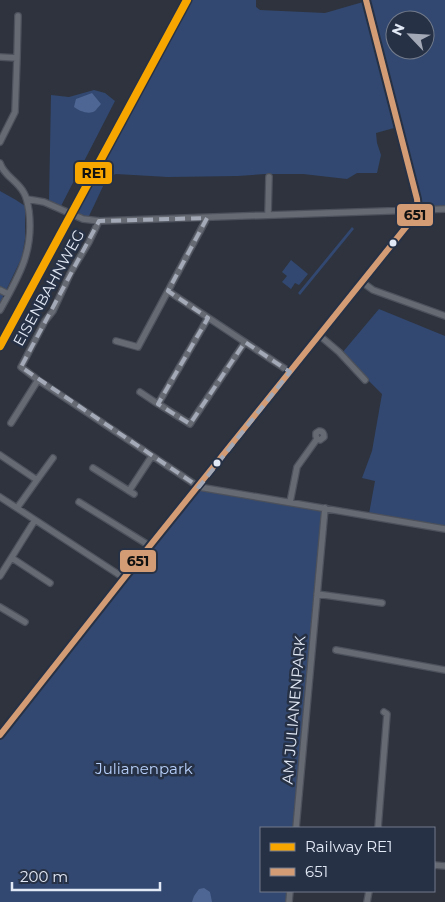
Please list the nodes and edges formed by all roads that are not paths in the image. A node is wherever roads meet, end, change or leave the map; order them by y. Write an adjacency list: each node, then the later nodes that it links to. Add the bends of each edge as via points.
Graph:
1 (366, 0): 10 (street)
2 (18, 16): 4 (street)
3 (0, 57): 4 (street)
4 (16, 58): 5 (street, via 15,112)
5 (0, 142)
6 (0, 163): 8 (street)
7 (269, 177): 11 (street)
8 (27, 199): 13 (street); 17 (street, via 29,245)
9 (445, 209): 10 (street)
10 (418, 210): 11 (street); 14 (street)
11 (268, 215): 12 (street)
12 (207, 218): 13 (street); 16 (street)
13 (99, 222): 25 (street, EISENBAHNWEG, via 21,367)
14 (362, 282): 19 (street, via 373,290); 21 (street)
15 (0, 290): 17 (street)
16 (168, 291): 20 (street); 22 (street, via 138,347)
17 (8, 294): 18 (street)
18 (0, 310)
19 (445, 316)
20 (208, 318): 23 (street); 28 (street)
21 (319, 335): 24 (street); 26 (street)
22 (116, 341)
23 (245, 342): 24 (street); 28 (street, via 190,424)
24 (290, 372): 36 (street)
25 (38, 380): 29 (street); 32 (street)
26 (365, 380)
27 (140, 392): 28 (street)
28 (158, 404)
29 (11, 423)
30 (317, 439): 39 (street, via 298,467)
31 (0, 455): 35 (street)
32 (152, 456): 34 (street, via 131,492); 36 (street)
33 (53, 458): 35 (street)
34 (93, 468)
35 (37, 480): 40 (street)
36 (199, 486): 39 (street); 44 (street)
37 (0, 497): 40 (street)
38 (79, 502): 44 (street)
39 (290, 502): 41 (street)
40 (17, 508): 42 (street)
41 (325, 508): 43 (street); 49 (street, AM JULIANENPARK)
42 (35, 520): 45 (street); 47 (street)
43 (445, 529)
44 (150, 546): 47 (street)
45 (12, 558): 46 (street); 48 (street)
46 (0, 576)
47 (124, 578): 56 (street)
48 (50, 584)
49 (317, 594): 50 (street); 57 (street, AM JULIANENPARK)
50 (382, 603)
51 (0, 607): 52 (street)
52 (25, 622)
53 (336, 650): 54 (street)
54 (445, 670)
55 (384, 712): 58 (street, via 387,714)
56 (0, 735)
57 (296, 827)
58 (378, 827)

